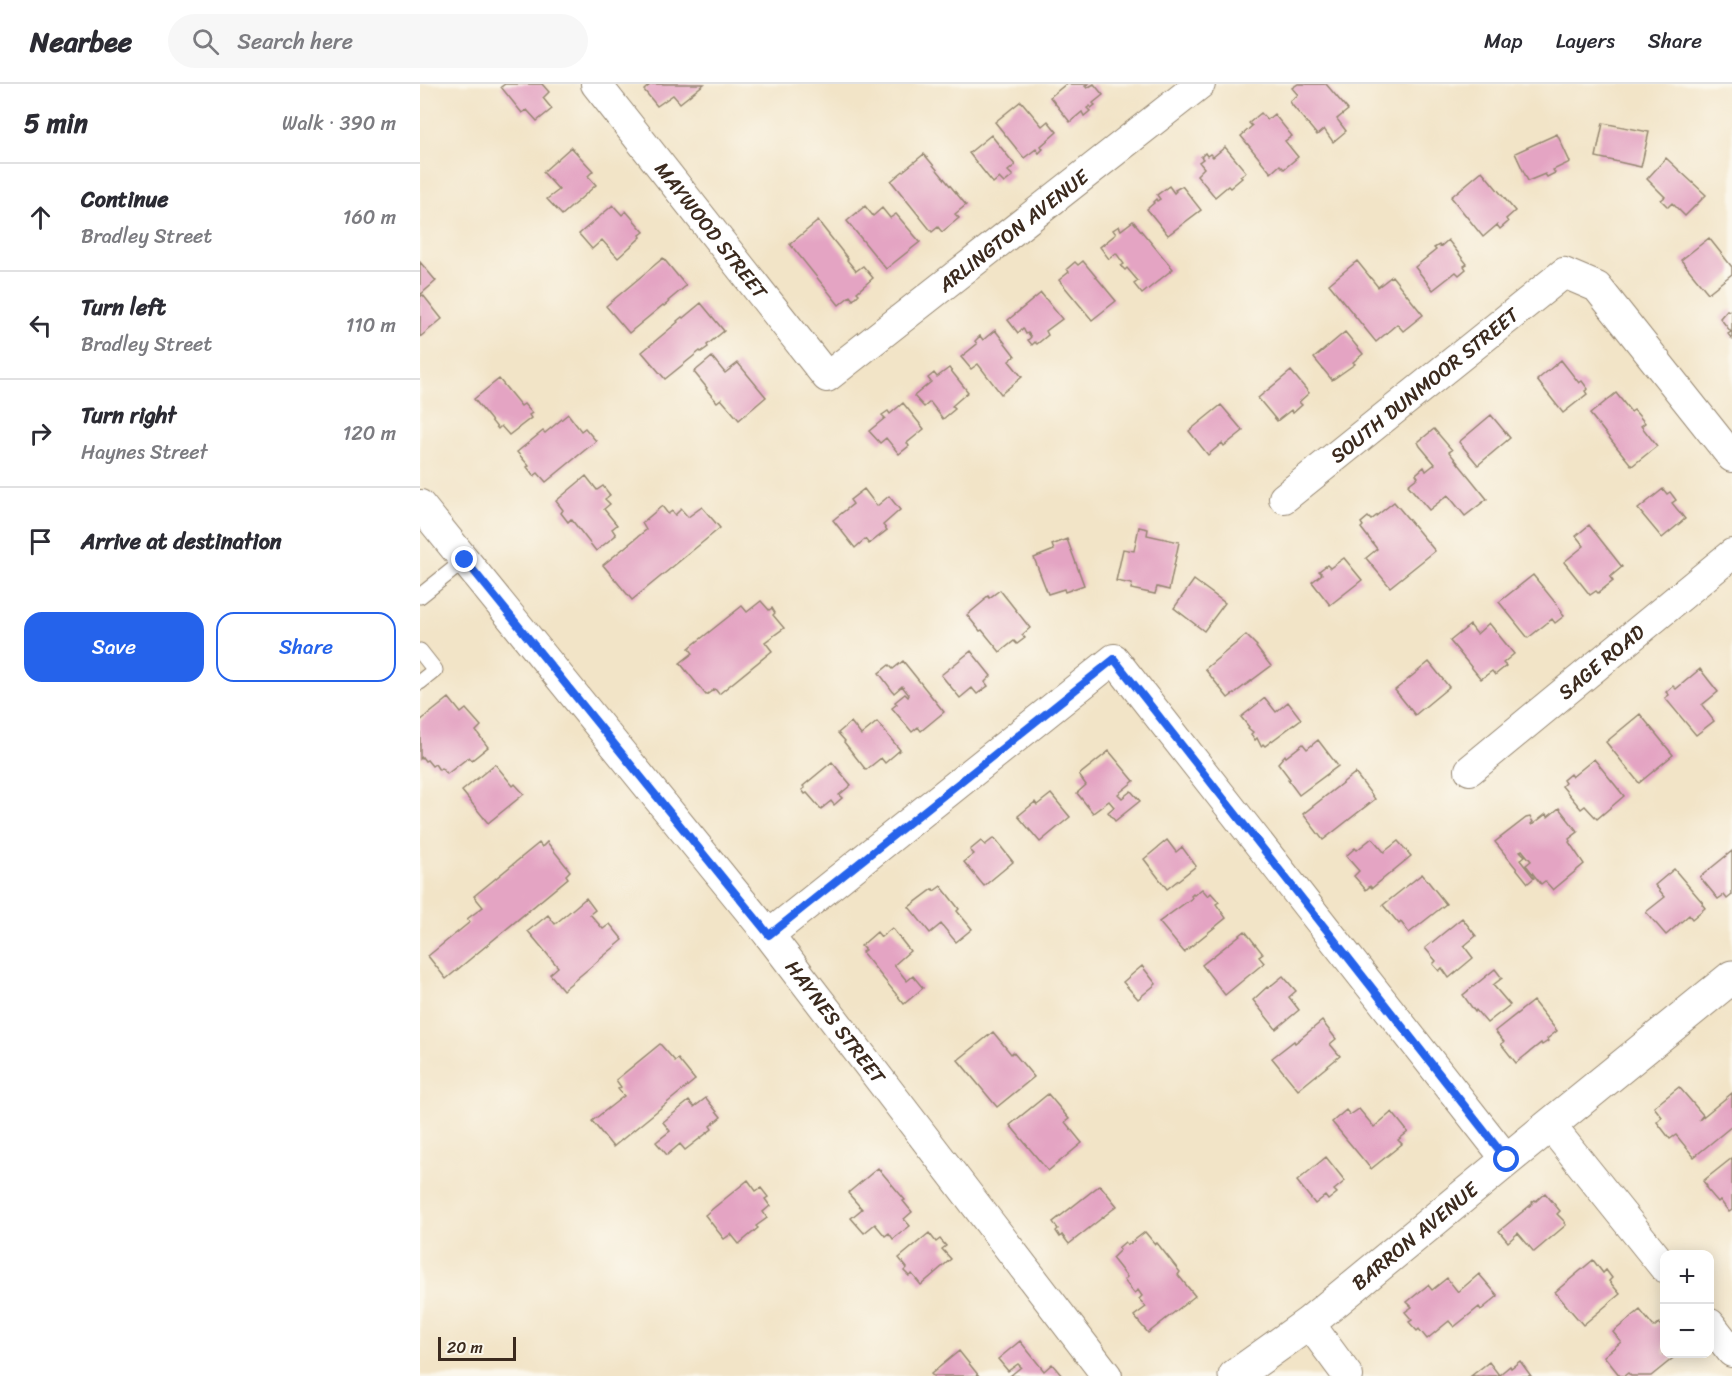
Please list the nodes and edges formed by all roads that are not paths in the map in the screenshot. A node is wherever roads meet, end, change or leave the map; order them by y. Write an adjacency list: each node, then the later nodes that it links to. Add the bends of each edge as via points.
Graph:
1 (596, 84): 3 (street, MAYWOOD STREET)
2 (1200, 84): 3 (street, ARLINGTON AVENUE)
3 (827, 377)
4 (1732, 457): 5 (street, SOUTH DUNMOOR STREET, via 1597,287 1564,273)
5 (1284, 498)
6 (420, 505): 8 (street, HAYNES STREET)
7 (1732, 554): 12 (street, SAGE ROAD)
8 (465, 560): 9 (lane); 13 (street, HAYNES STREET)
9 (420, 596)
10 (420, 651): 11 (lane, via 435,670)
11 (420, 682)
12 (1470, 770)
13 (769, 935): 16 (street, via 1114,659); 21 (street, HAYNES STREET)
14 (1732, 977): 15 (main road, BARRON AVENUE)
15 (1550, 1125): 16 (main road, BARRON AVENUE); 17 (street)
16 (1507, 1160): 18 (main road, BARRON AVENUE)
17 (1660, 1261)
18 (1309, 1323): 22 (main road, BARRON AVENUE); 23 (street)
19 (1714, 1329): 20 (street)
20 (1732, 1352)
21 (1107, 1376)
22 (1235, 1376)
23 (1348, 1376)

